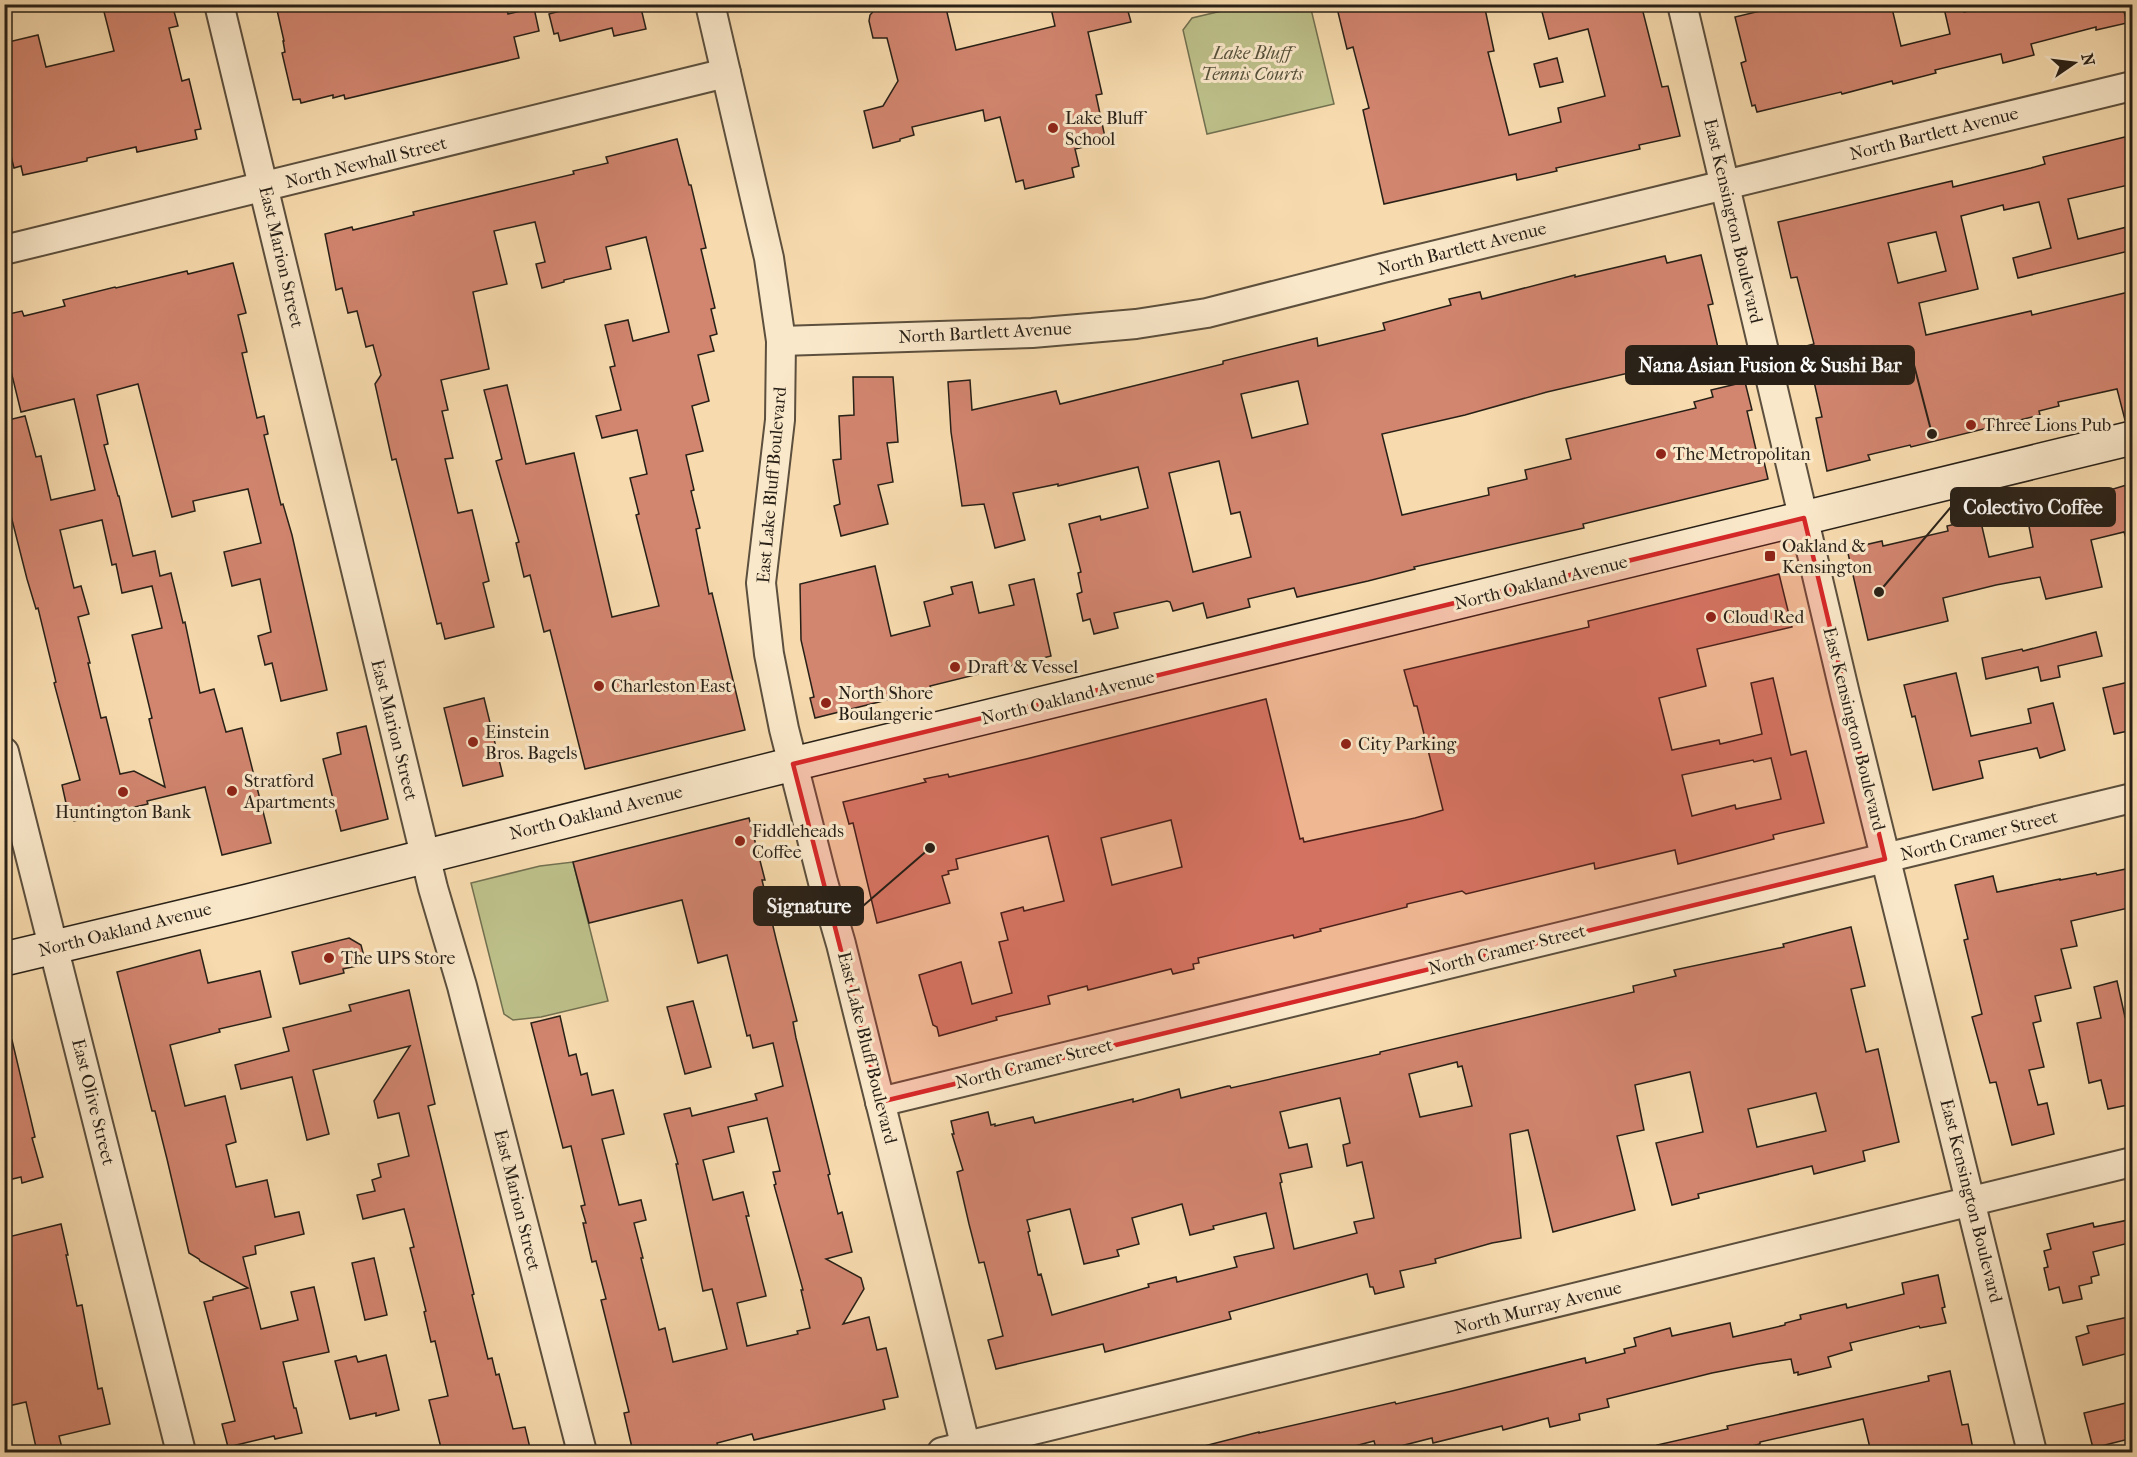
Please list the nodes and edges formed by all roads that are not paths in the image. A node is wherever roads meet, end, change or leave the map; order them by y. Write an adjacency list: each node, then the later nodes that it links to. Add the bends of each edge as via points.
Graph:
1 (219, 4): 7 (street, East Marion Street)
2 (710, 4): 4 (street, East Lake Bluff Boulevard)
3 (1682, 4): 6 (street, East Kensington Boulevard)
4 (726, 73): 7 (street, North Newhall Street); 9 (street, East Lake Bluff Boulevard, via 769,258)
5 (2133, 86): 6 (street, North Bartlett Avenue)
6 (1725, 184): 9 (street, North Bartlett Avenue, via 1207,313 1032,333); 11 (street, East Kensington Boulevard)
7 (264, 188): 8 (street, North Newhall Street); 15 (street, East Marion Street)
8 (4, 250)
9 (781, 341): 13 (street, East Lake Bluff Boulevard, via 780,420 761,583 769,654)
10 (2133, 438): 11 (main road, North Oakland Avenue)
11 (1804, 518): 13 (main road, North Oakland Avenue); 16 (street, East Kensington Boulevard)
12 (4, 752): 17 (street, East Olive Street)
13 (793, 764): 15 (main road, North Oakland Avenue); 19 (street, East Lake Bluff Boulevard)
14 (2133, 798): 16 (street, North Cramer Street)
15 (425, 855): 17 (main road, North Oakland Avenue); 24 (street, East Marion Street)
16 (1886, 859): 19 (street, North Cramer Street); 21 (street, East Kensington Boulevard)
17 (54, 947): 18 (main road, North Oakland Avenue); 23 (street, East Olive Street)
18 (4, 959)
19 (880, 1102): 22 (street, East Lake Bluff Boulevard)
20 (2133, 1162): 21 (street, North Murray Avenue)
21 (1971, 1202): 22 (street, North Murray Avenue); 25 (street, East Kensington Boulevard)
22 (958, 1451)
23 (181, 1452)
24 (582, 1452)
25 (2032, 1452)

